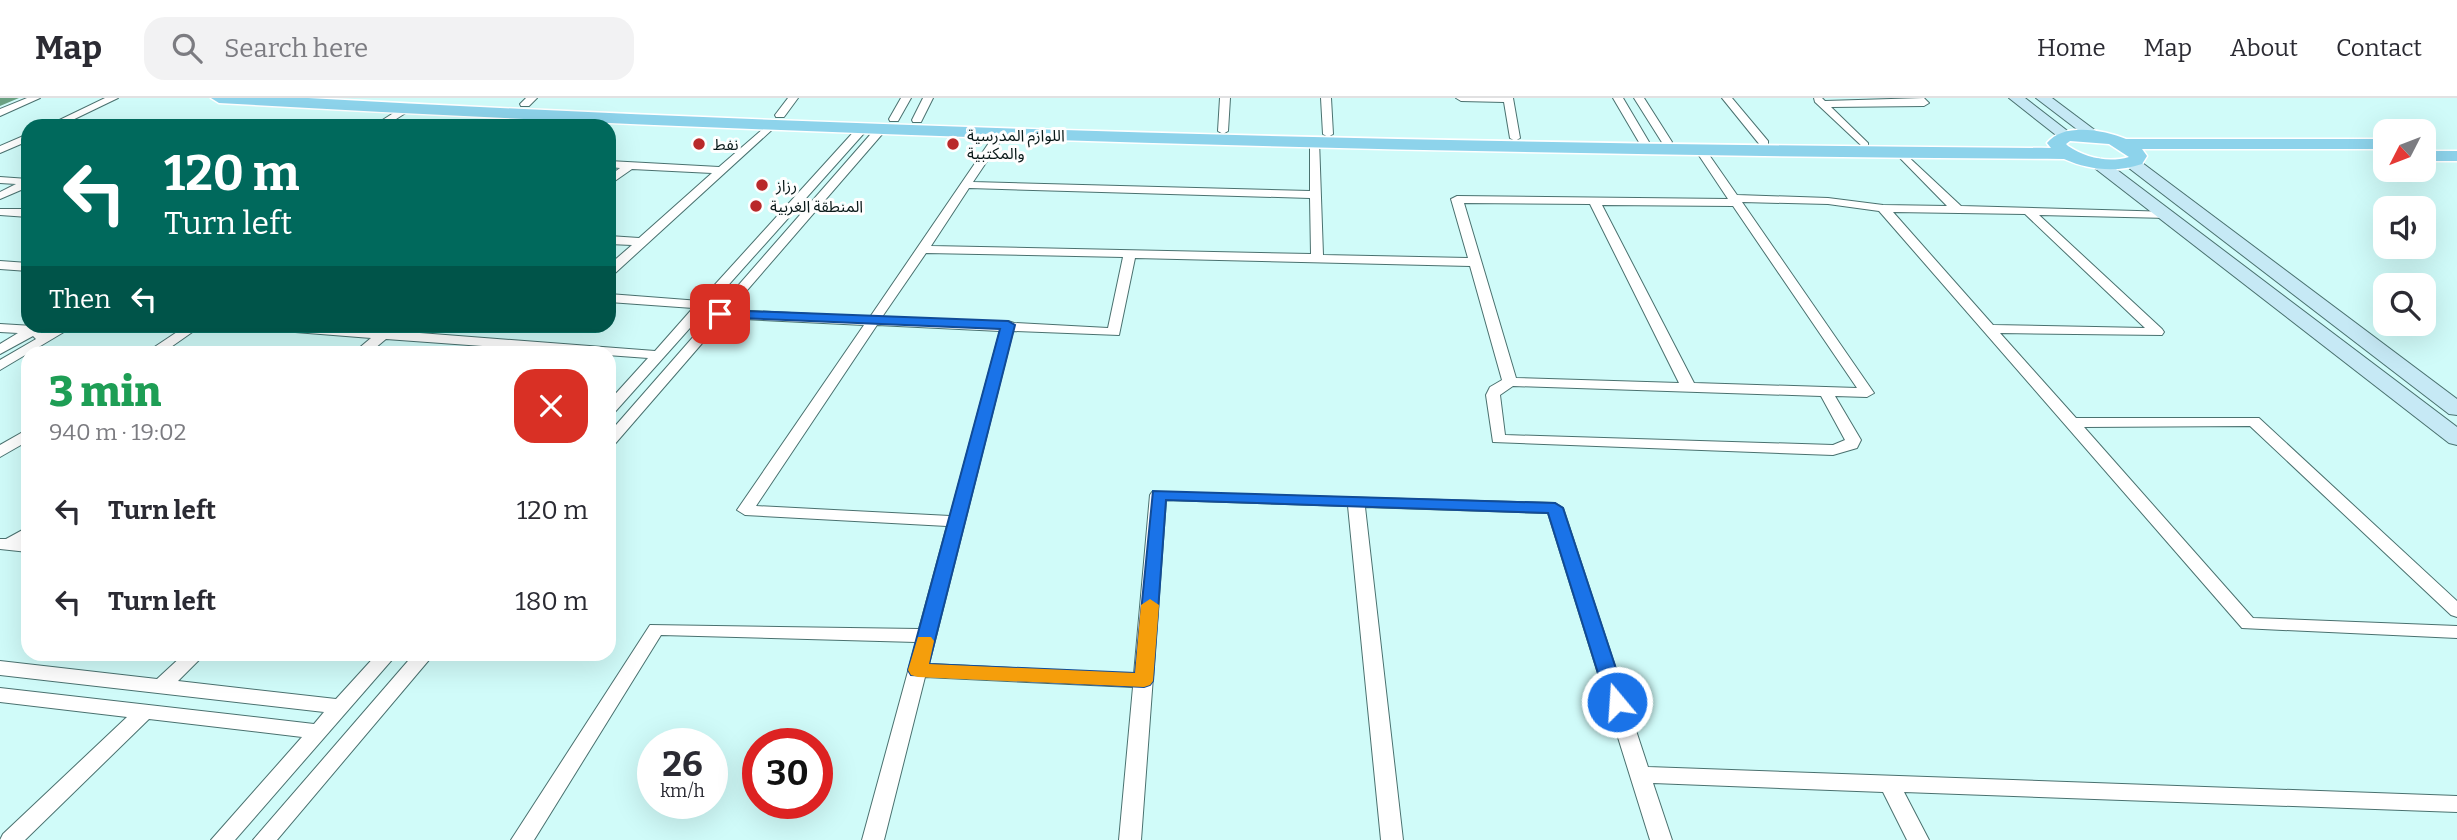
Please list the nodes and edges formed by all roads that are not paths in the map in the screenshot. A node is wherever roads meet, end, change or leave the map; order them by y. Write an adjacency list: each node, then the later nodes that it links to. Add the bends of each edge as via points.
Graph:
1 (35, 98): 20 (street)
2 (113, 98): 22 (street)
3 (219, 98): 19 (main road)
4 (793, 98): 26 (street)
5 (906, 98): 28 (street)
6 (928, 98): 27 (street)
7 (1225, 98): 29 (street)
8 (1326, 98): 32 (street)
9 (1461, 98): 16 (street)
10 (1618, 98): 35 (street)
11 (1640, 98): 36 (street)
12 (1727, 98): 37 (street)
13 (1918, 98): 18 (street, via 1924,103)
14 (2016, 98): 42 (main road)
15 (2043, 98): 31 (main road)
16 (1508, 99): 33 (street)
17 (529, 101): 19 (main road); 26 (main road)
18 (1819, 101): 41 (street)
19 (419, 106): 21 (main road); 23 (street); 24 (street)
20 (0, 113)
21 (510, 115): 25 (street); 26 (main road)
22 (67, 119)
23 (392, 119)
24 (405, 119)
25 (504, 119)
26 (776, 120): 28 (main road); 28 (main road); 53 (street)
27 (917, 120): 28 (main road); 29 (main road)
28 (879, 126): 30 (main road); 79 (street); 80 (street)
29 (1223, 131): 32 (main road)
30 (1001, 132): 32 (main road); 57 (street)
31 (2096, 137): 42 (main road); 46 (main road)
32 (1322, 138): 33 (main road); 44 (main road); 59 (street)
33 (1516, 138): 35 (main road)
34 (21, 140): 43 (street)
35 (1644, 142): 36 (main road)
36 (1667, 142): 37 (main road)
37 (1765, 143): 41 (main road)
38 (2373, 144): 46 (main road)
39 (2436, 144): 40 (main road)
40 (2457, 144)
41 (1864, 145): 42 (main road)
42 (2064, 145): 45 (main road); 50 (main road)
43 (0, 150)
44 (1701, 151): 45 (main road); 62 (street)
45 (1900, 153): 64 (street)
46 (2130, 154): 47 (main road); 50 (main road); 105 (main road)
47 (2373, 155)
48 (2436, 156): 49 (main road)
49 (2457, 156)
50 (2098, 163): 68 (main road)
51 (616, 164): 52 (street)
52 (630, 165): 53 (street); 54 (street)
53 (722, 170): 70 (street)
54 (616, 176)
55 (0, 180): 56 (street)
56 (21, 182)
57 (965, 185): 59 (street); 71 (street)
58 (21, 186): 60 (street)
59 (1316, 195): 73 (street)
60 (0, 196)
61 (1594, 201): 62 (street); 74 (street, via 1457,199); 102 (street)
62 (1736, 201): 63 (street, via 1828,201); 103 (street, via 1867,393)
63 (1883, 208): 64 (street); 84 (street)
64 (1958, 210): 66 (street)
65 (0, 212): 67 (street)
66 (2029, 212): 68 (street); 84 (street, via 2157,332)
67 (21, 213)
68 (2168, 214): 109 (main road)
69 (616, 240): 70 (street)
70 (642, 242): 77 (street)
71 (922, 249): 72 (street); 81 (street)
72 (1130, 254): 73 (street); 82 (street, via 1114,332)
73 (1317, 258): 74 (street)
74 (1477, 262): 101 (street)
75 (0, 265): 76 (street)
76 (21, 266)
77 (616, 266)
78 (616, 299): 79 (street)
79 (704, 305): 99 (street)
80 (720, 314): 81 (street); 107 (street)
81 (874, 319): 82 (street); 112 (street, via 745,510)
82 (1008, 325): 112 (street)
83 (0, 328): 85 (street)
84 (1991, 329): 106 (street)
85 (21, 330)
86 (33, 333): 91 (street)
87 (38, 333): 92 (street)
88 (183, 333): 93 (street)
89 (384, 333): 94 (street)
90 (409, 333): 95 (street)
91 (7, 341): 97 (street)
92 (23, 346)
93 (163, 346)
94 (369, 346)
95 (503, 346)
96 (21, 348): 100 (street)
97 (0, 350)
98 (616, 353): 99 (street)
99 (659, 355): 104 (street)
100 (0, 366)
101 (1510, 382): 102 (street); 103 (street, via 1493,395 1498,439 1845,448 1853,440)
102 (1688, 386): 103 (street)
103 (1825, 391)
104 (616, 402)
105 (2457, 409)
106 (2072, 423): 115 (street, via 2254,421); 116 (street, via 2248,624)
107 (616, 434)
108 (21, 438): 110 (street)
109 (2457, 438)
110 (0, 452)
111 (1356, 501): 123 (street, via 1158,495); 129 (street, via 1555,508); 138 (street)
112 (956, 521): 117 (street)
113 (21, 536): 114 (street)
114 (5, 545)
115 (2457, 611)
116 (2457, 632)
117 (926, 636): 122 (street); 135 (street, via 656,629)
118 (188, 661): 124 (street)
119 (382, 661): 126 (street)
120 (419, 661): 134 (street)
121 (0, 668): 124 (street)
122 (918, 670): 123 (street); 136 (street)
123 (1144, 681): 137 (street)
124 (161, 686): 126 (street)
125 (0, 695): 127 (street)
126 (341, 707): 128 (street)
127 (144, 712): 128 (street); 132 (street)
128 (318, 732): 133 (street)
129 (1641, 775): 130 (street); 139 (street)
130 (1889, 784): 131 (street); 140 (street)
131 (2457, 804)
132 (11, 840)
133 (222, 840)
134 (264, 840)
135 (522, 840)
136 (873, 840)
137 (1130, 840)
138 (1392, 840)
139 (1661, 840)
140 (1918, 840)

